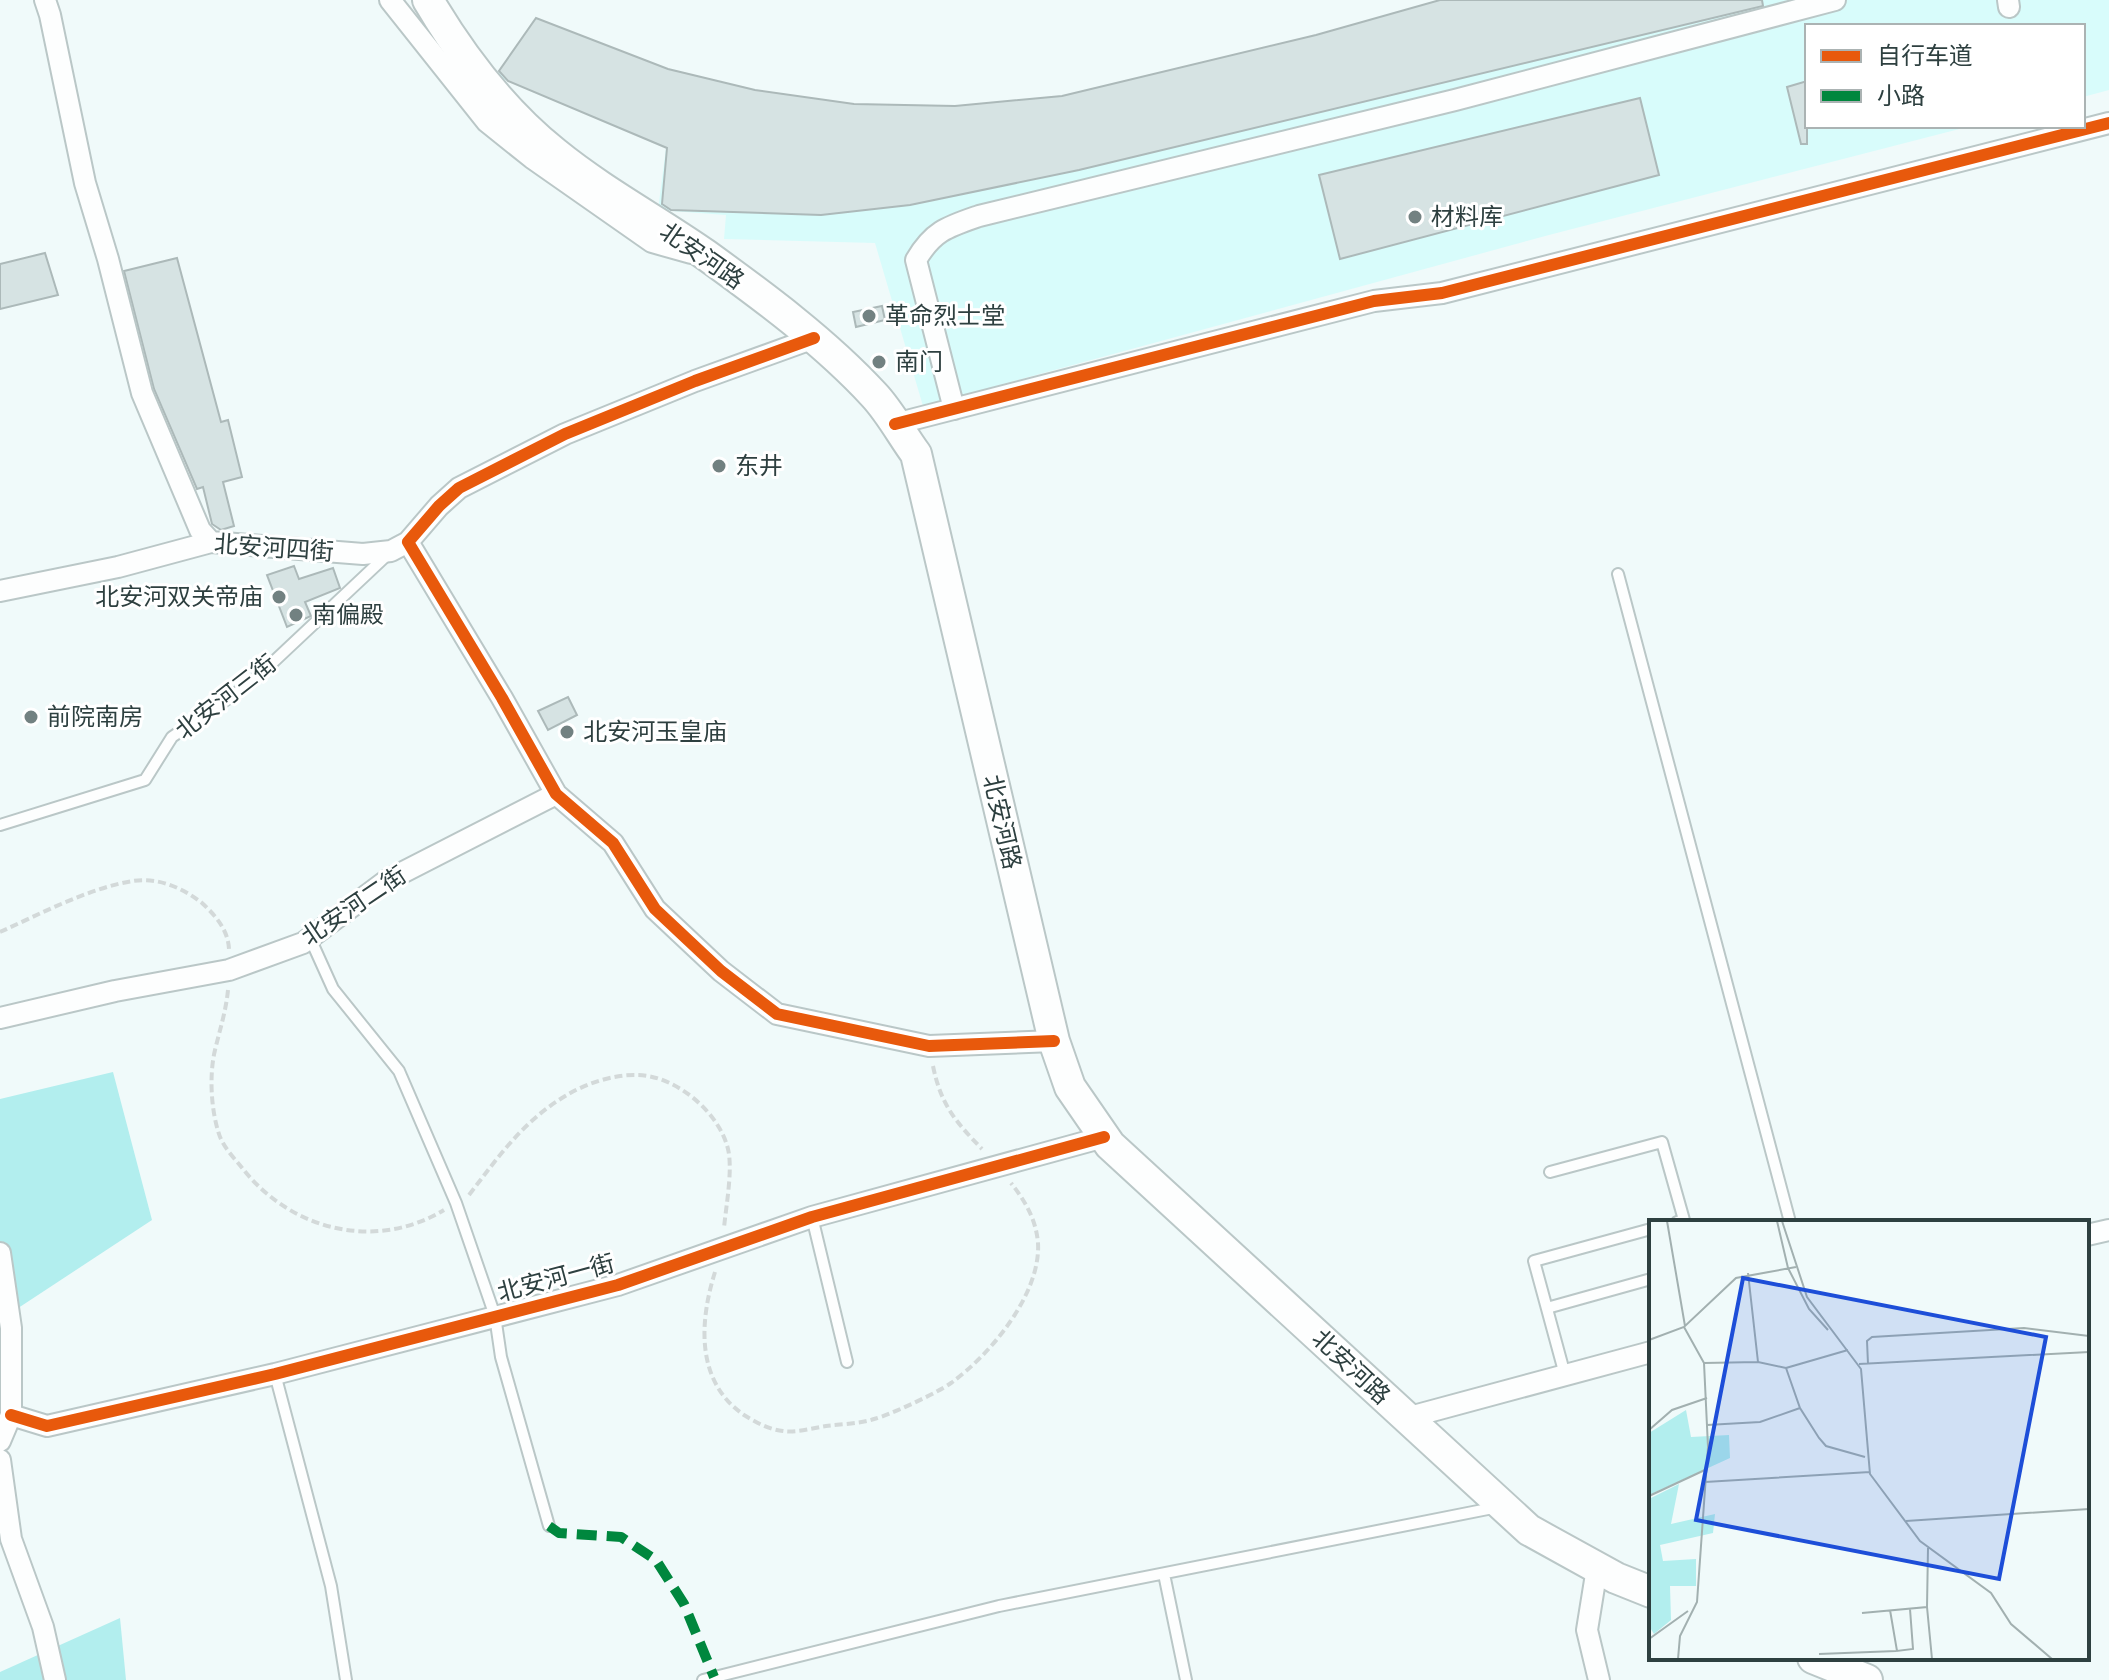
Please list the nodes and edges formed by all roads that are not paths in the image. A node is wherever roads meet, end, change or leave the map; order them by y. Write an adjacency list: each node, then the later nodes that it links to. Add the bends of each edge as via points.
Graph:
1 (45, 0): 11 (street, via 85,183 142,393 200,530)
2 (390, 0): 7 (street, via 487,122 652,242)
3 (428, 0): 7 (main road, 北安河路, via 454,42 553,152)
4 (1835, 0): 5 (street)
5 (1810, 17): 9 (street, via 947,226 928,239 916,260)
6 (2109, 123): 9 (street, via 1442,293 1374,301)
7 (706, 255): 8 (main road, 北安河路)
8 (814, 338): 10 (main road, 北安河路, via 876,396); 12 (street, via 552,441 459,488)
9 (954, 409): 10 (street)
10 (895, 424): 19 (main road, 北安河路, via 916,454)
11 (211, 542): 12 (street, 北安河四街, via 363,554); 14 (street, 北安河四街)
12 (400, 546): 15 (street, via 502,698); 16 (lane, 北安河三街, via 252,682 172,737 145,780)
13 (1618, 574): 24 (lane)
14 (0, 591)
15 (556, 794): 17 (street, 北安河二街, via 386,881); 19 (street, via 613,843 655,909 777,1014 929,1046)
16 (0, 825)
17 (310, 938): 18 (street, 北安河二街, via 229,970); 31 (lane, via 333,989 399,1071 456,1203)
18 (0, 1018)
19 (1054, 1041): 20 (main road, 北安河路, via 1070,1087)
20 (1104, 1137): 22 (street, 北安河一街); 38 (main road, 北安河路)
21 (1550, 1172): 23 (lane, via 1662,1142)
22 (812, 1217): 31 (street, 北安河一街, via 618,1285); 34 (lane)
23 (1682, 1220)
24 (1789, 1220)
25 (1649, 1230): 30 (lane, via 1534,1261)
26 (2109, 1230): 27 (street)
27 (2089, 1235)
28 (0, 1253): 32 (street)
29 (1649, 1280): 30 (lane)
30 (1547, 1308): 36 (lane)
31 (495, 1316): 35 (street, 北安河一街); 42 (lane, via 501,1357)
32 (6, 1330): 37 (street)
33 (1649, 1353): 36 (street)
34 (847, 1362)
35 (275, 1374): 37 (street, 北安河一街, via 47,1426); 48 (lane, via 331,1586)
36 (1565, 1375): 38 (street)
37 (11, 1415): 39 (street)
38 (1406, 1418): 41 (main road, 北安河路)
39 (0, 1441)
40 (0, 1460): 47 (street, via 11,1539 43,1627)
41 (1503, 1506): 43 (main road, 北安河路, via 1529,1530); 44 (lane)
42 (549, 1526)
43 (1597, 1568): 45 (main road, 北安河路); 51 (street, via 1587,1630)
44 (1164, 1574): 49 (lane, via 999,1606); 50 (lane)
45 (1649, 1591)
46 (1818, 1660): 52 (main road)
47 (55, 1680)
48 (346, 1680)
49 (703, 1680)
50 (1186, 1680)
51 (1599, 1680)
52 (1867, 1680)

